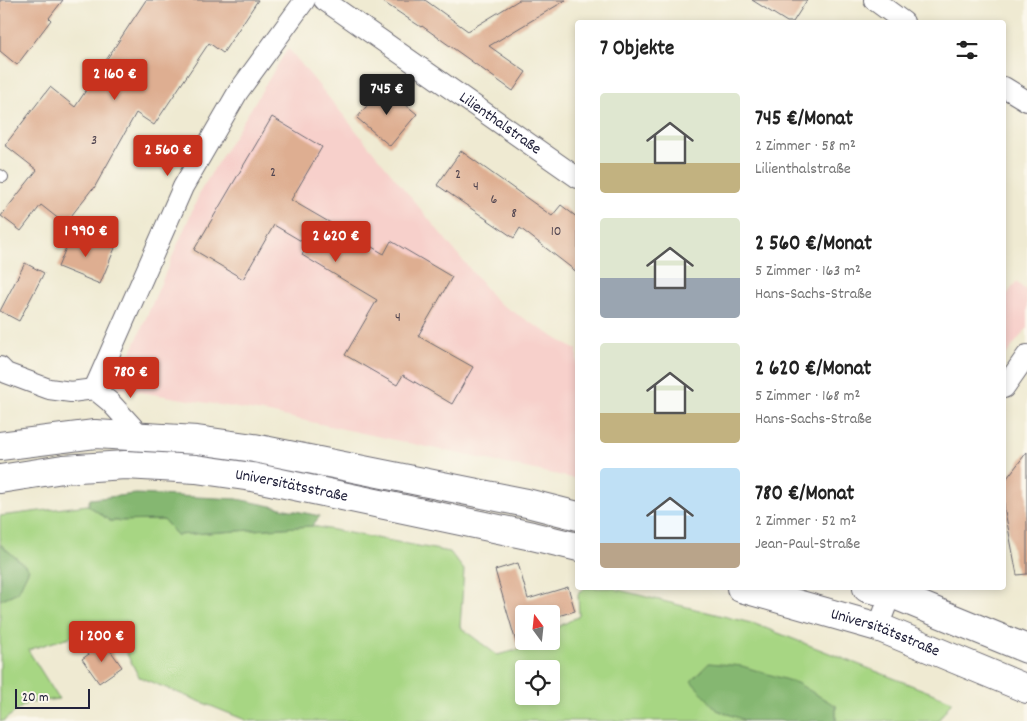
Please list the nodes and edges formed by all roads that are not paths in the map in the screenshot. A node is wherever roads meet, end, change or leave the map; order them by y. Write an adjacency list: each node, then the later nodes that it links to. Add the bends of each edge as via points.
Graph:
1 (305, 0): 11 (street, via 238,92 182,187)
2 (324, 0): 7 (street, Lilienthalstraße)
3 (874, 0): 4 (street)
4 (901, 20)
5 (1006, 89): 6 (street)
6 (1027, 101)
7 (575, 176)
8 (1026, 360): 10 (street)
9 (0, 367): 11 (street, via 6,373 49,389 71,392)
10 (1006, 385)
11 (94, 389): 12 (street)
12 (141, 436): 13 (main road, Universitätsstraße, via 95,434); 15 (main road, Universitätsstraße, via 254,448)
13 (0, 446)
14 (0, 479): 16 (main road, Universitätsstraße, via 98,467 196,469)
15 (575, 515)
16 (575, 546)
17 (748, 590): 20 (main road, Universitätsstraße)
18 (883, 590): 20 (street)
19 (885, 590): 21 (main road)
20 (878, 627): 22 (main road, Universitätsstraße)
21 (1027, 649)
22 (1027, 688)

